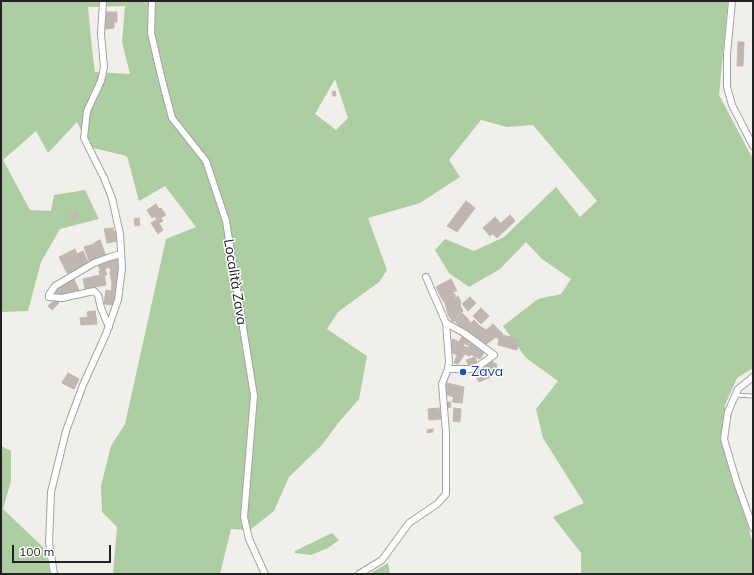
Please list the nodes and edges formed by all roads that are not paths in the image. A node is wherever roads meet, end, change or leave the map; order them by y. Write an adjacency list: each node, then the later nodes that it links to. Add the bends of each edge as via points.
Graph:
1 (103, 1): 5 (street, via 101,34 104,67 101,81 87,111 84,138 112,198 120,234)
2 (152, 1): 15 (street, Località Zava, via 151,33 172,118 206,161 226,221 254,396 244,517 248,539)
3 (732, 1): 4 (street, via 727,87 732,105)
4 (753, 146)
5 (121, 254): 8 (street, via 118,300); 8 (street, via 94,263 54,286 49,294 49,297 62,298 94,292 98,295)
6 (426, 276): 7 (street)
7 (446, 323): 9 (street); 9 (street, via 494,355 470,369)
8 (109, 327): 14 (street, via 66,431 51,492 49,543)
9 (448, 369): 16 (street, via 442,384 446,432 446,494 437,504 409,524 382,560)
10 (753, 377): 11 (street, via 738,389)
11 (736, 396): 12 (lane); 13 (street, via 728,412 724,439)
12 (753, 396)
13 (753, 528)
14 (54, 574)
15 (265, 574)
16 (359, 574)

